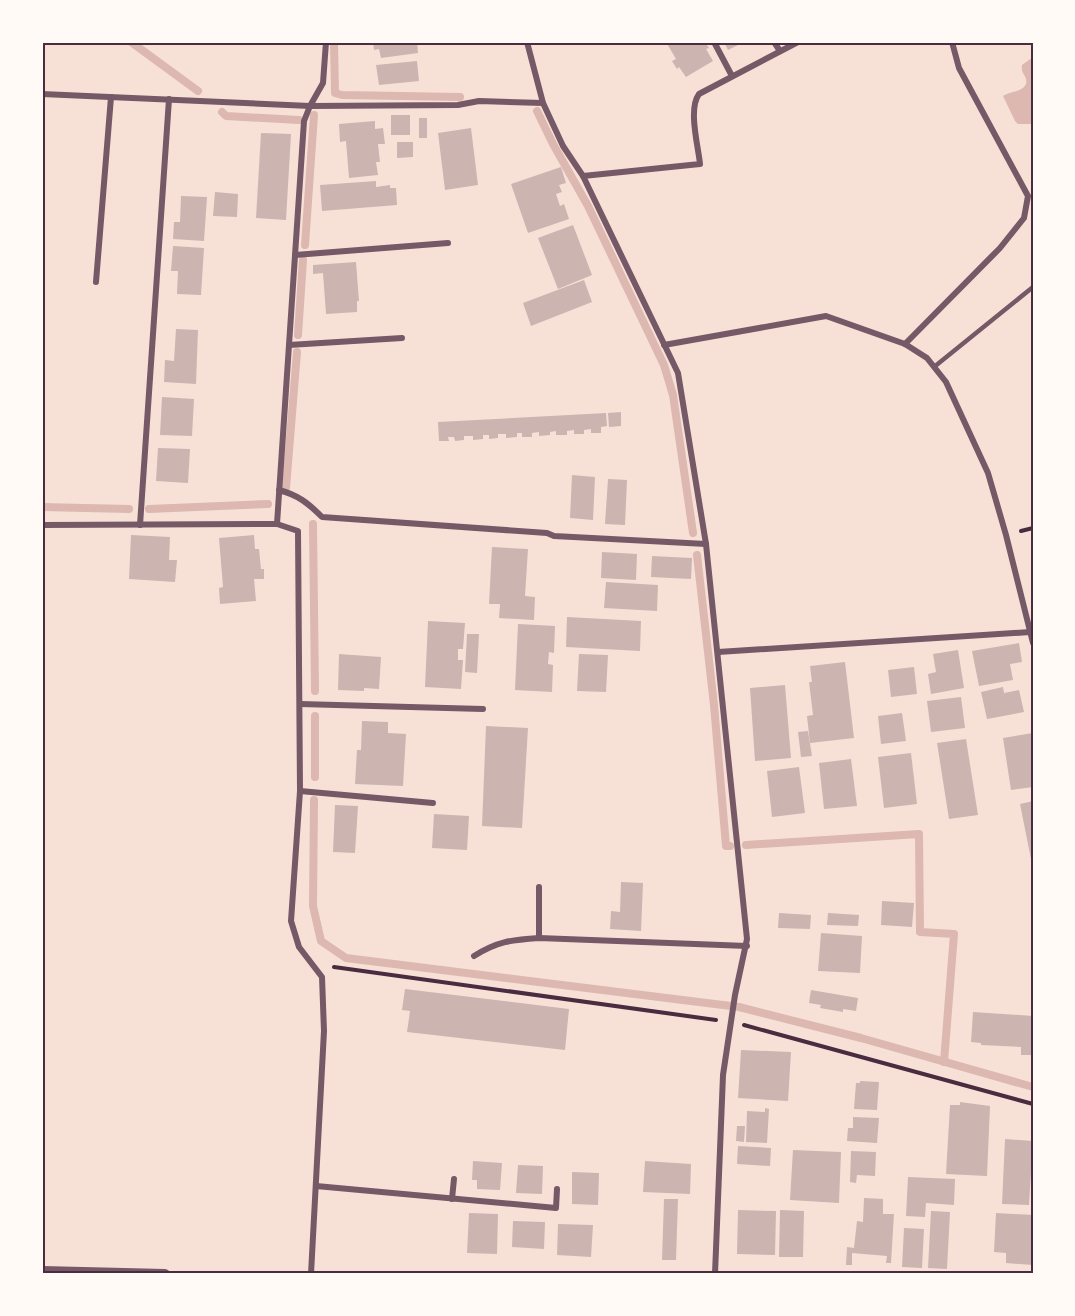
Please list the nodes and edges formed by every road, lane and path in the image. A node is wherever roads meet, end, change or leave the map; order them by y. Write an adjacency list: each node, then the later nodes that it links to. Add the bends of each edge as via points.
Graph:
1 (326, 42): 13 (street, via 323,83)
2 (527, 42): 12 (street)
3 (714, 42): 8 (street)
4 (774, 42): 7 (street)
5 (798, 42): 7 (street)
6 (952, 42): 20 (street, via 959,68 1028,196 1024,218 1000,248)
7 (780, 51): 8 (street)
8 (732, 76): 14 (street, via 695,100 700,164)
9 (42, 94): 10 (street)
10 (111, 97): 11 (street); 17 (street)
11 (169, 99): 13 (street); 27 (street)
12 (543, 103): 13 (street); 14 (street, via 563,146)
13 (310, 106): 16 (street, via 304,121)
14 (583, 176): 22 (street)
15 (448, 243): 16 (street)
16 (295, 255): 21 (street)
17 (96, 282)
18 (1033, 288): 23 (lane)
19 (402, 338): 21 (street)
20 (905, 344): 22 (street, via 826,316); 23 (street)
21 (289, 345): 24 (street)
22 (664, 345): 28 (street, via 678,373)
23 (934, 367): 29 (street, via 946,381 988,473)
24 (279, 490): 25 (street); 28 (street, via 308,503 322,517)
25 (276, 524): 27 (street); 32 (street, via 298,531)
26 (42, 525): 27 (street)
27 (140, 525)
28 (706, 544): 31 (street)
29 (1030, 632): 30 (street); 31 (street)
30 (1033, 642)
31 (718, 652): 38 (street)
32 (300, 704): 33 (street); 34 (street)
33 (483, 709)
34 (300, 791): 35 (street); 40 (street, via 291,921 299,947)
35 (433, 803)
36 (539, 887): 37 (street)
37 (539, 938): 38 (street); 39 (street, via 509,940)
38 (747, 946): 41 (street)
39 (474, 956)
40 (310, 963): 41 (path); 44 (street, via 322,977 324,1030)
41 (731, 1019): 42 (path); 51 (street, via 723,1075)
42 (1033, 1104)
43 (454, 1179): 46 (street)
44 (316, 1186): 46 (street); 50 (street)
45 (557, 1189): 46 (street, via 556,1208)
46 (452, 1199)
47 (42, 1271): 48 (street)
48 (148, 1274): 49 (street)
49 (165, 1274)
50 (311, 1274)
51 (715, 1274)

